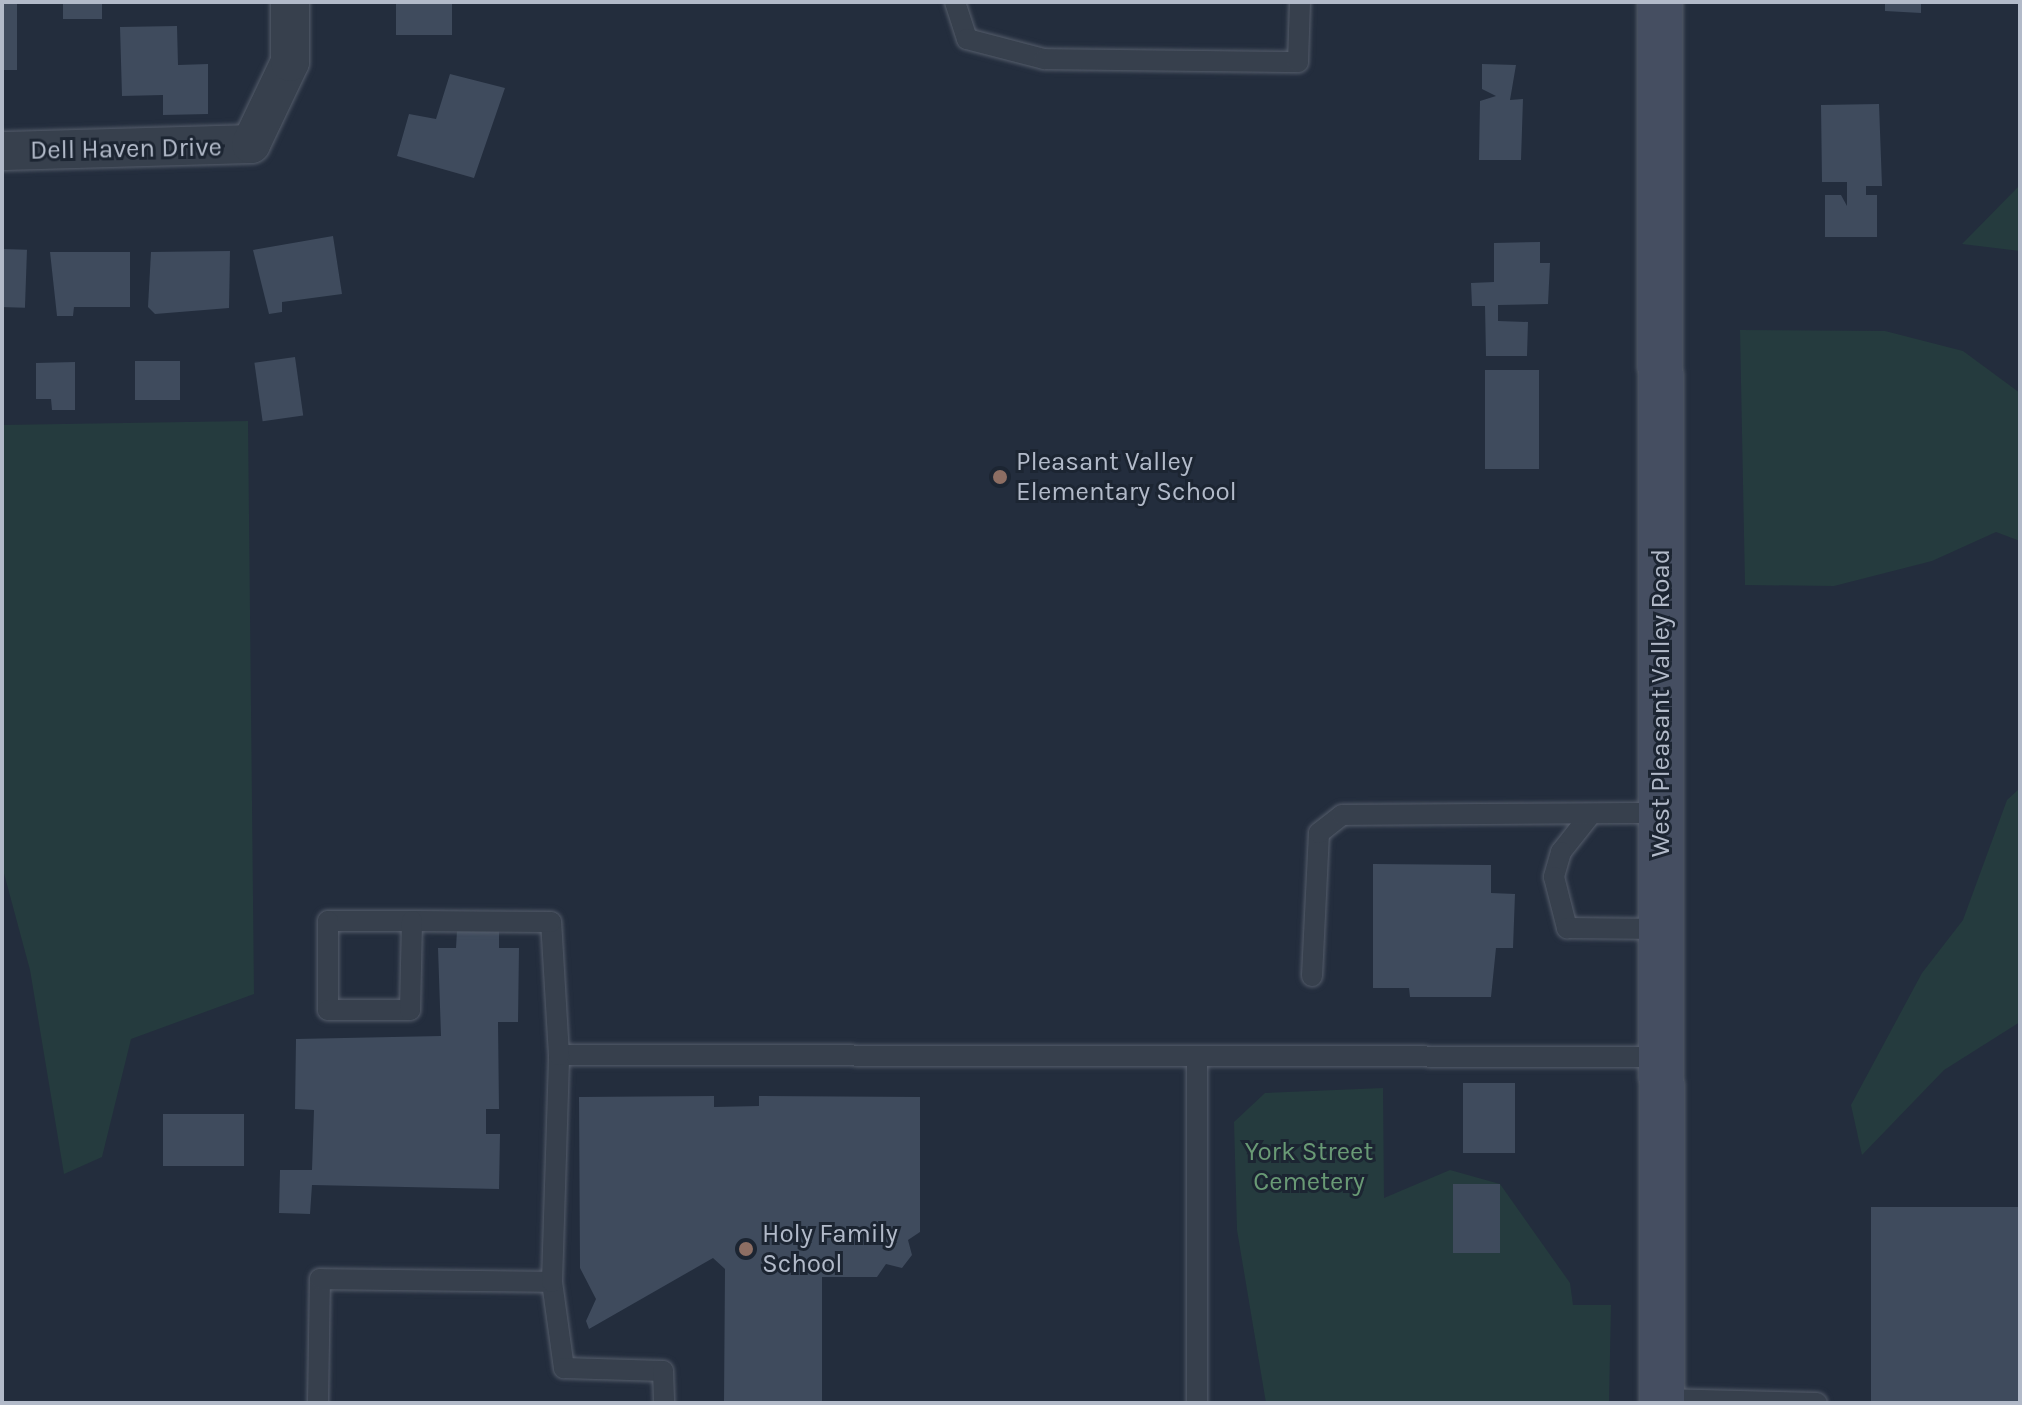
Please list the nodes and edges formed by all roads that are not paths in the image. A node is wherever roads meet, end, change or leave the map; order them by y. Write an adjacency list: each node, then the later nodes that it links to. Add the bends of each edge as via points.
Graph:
1 (290, 2): 5 (street, Dell Haven Drive, via 290,62 251,144)
2 (955, 2): 3 (lane, via 967,39 1044,59 1298,62)
3 (1300, 2)
4 (1660, 2): 6 (main road, West Pleasant Valley Road)
5 (2, 151)
6 (1661, 813): 7 (lane); 9 (main road, West Pleasant Valley Road)
7 (1591, 814): 9 (lane, via 1561,852 1554,877 1567,928); 10 (lane, via 1342,815 1319,833)
8 (412, 921): 8 (lane, via 328,921 328,1010 410,1010); 11 (lane, via 551,922)
9 (1662, 929): 13 (main road, West Pleasant Valley Road)
10 (1312, 976)
11 (559, 1055): 12 (lane); 14 (lane)
12 (1197, 1056): 13 (lane); 18 (lane)
13 (1662, 1057): 15 (main road, West Pleasant Valley Road)
14 (552, 1282): 16 (lane, via 320,1279); 17 (lane, via 564,1368 663,1371)
15 (1662, 1401): 19 (lane)
16 (318, 1403)
17 (664, 1403)
18 (1197, 1403)
19 (1817, 1403)

